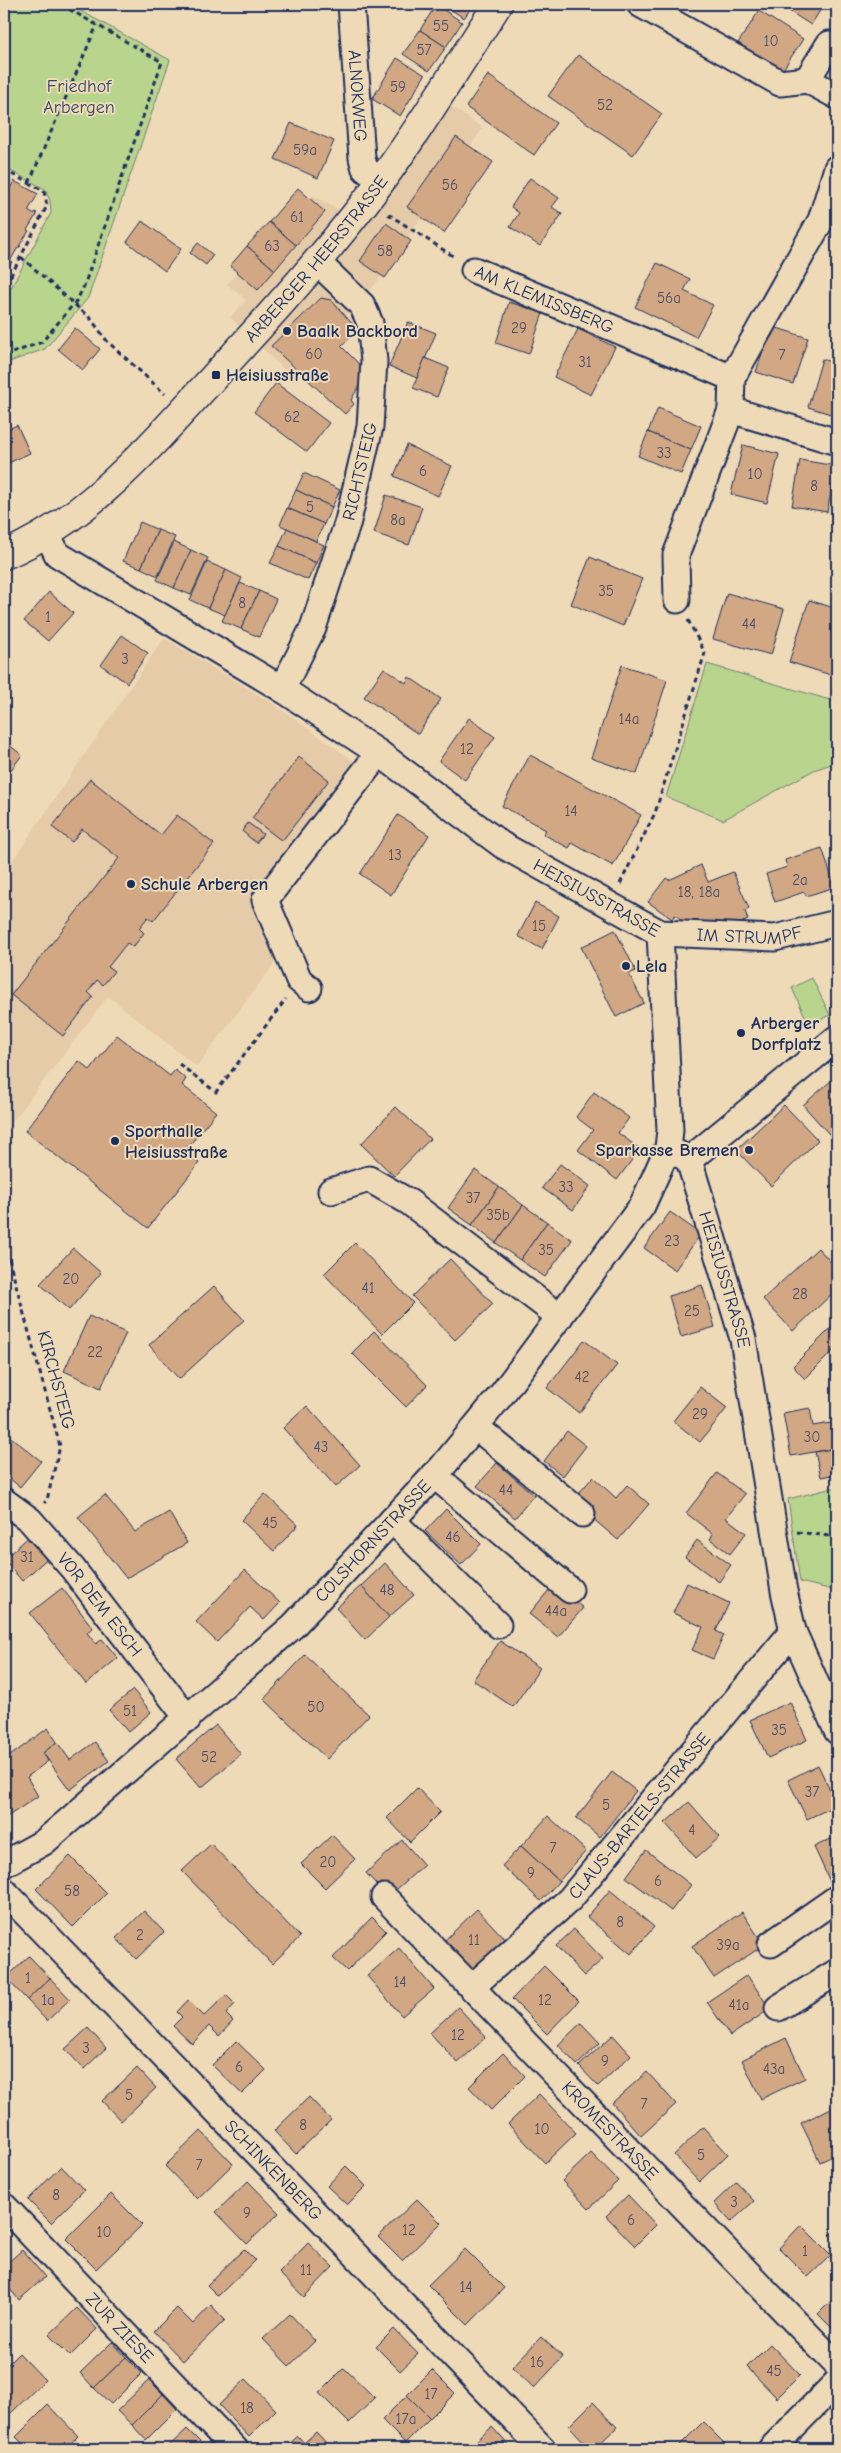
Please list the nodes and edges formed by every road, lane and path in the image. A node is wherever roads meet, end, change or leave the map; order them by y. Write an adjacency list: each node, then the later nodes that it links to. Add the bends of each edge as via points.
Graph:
1 (60, 4): 5 (path)
2 (351, 4): 13 (street, ALNOKWEG, via 362,158)
3 (498, 4): 13 (main road, ARBERGER HEERSTRASSE)
4 (640, 4): 7 (street, via 780,83)
5 (97, 25): 12 (path); 18 (path, via 162,62 84,286)
6 (834, 40): 7 (street)
7 (806, 80): 8 (street)
8 (837, 96)
9 (837, 168): 20 (street, via 821,220)
10 (6, 171): 11 (path); 12 (path)
11 (4, 178)
12 (29, 183): 14 (path, via 44,191 47,206)
13 (373, 191): 15 (main road, ARBERGER HEERSTRASSE); 16 (path, AM KLEMISSBERG)
14 (21, 257): 17 (path); 18 (path)
15 (316, 261): 21 (main road, ARBERGER HEERSTRASSE); 27 (street, RICHTSTEIG, via 362,305 370,323 374,361 370,427 348,521 313,628)
16 (474, 270): 20 (street, AM KLEMISSBERG)
17 (4, 289)
18 (73, 304): 19 (path, via 42,342); 21 (path, via 91,319 107,341)
19 (4, 356)
20 (732, 378): 22 (street)
21 (184, 410): 24 (main road, ARBERGER HEERSTRASSE, via 130,468)
22 (731, 410): 23 (street); 26 (street, via 676,555)
23 (837, 442)
24 (47, 533): 25 (main road, ARBERGER HEERSTRASSE); 27 (street, HEISIUSSTRASSE, via 57,554)
25 (4, 555)
26 (677, 600): 29 (path, via 705,653 655,813)
27 (282, 689): 28 (street, HEISIUSSTRASSE)
28 (379, 752): 29 (street, HEISIUSSTRASSE, via 502,846); 32 (street, via 265,900)
29 (610, 903): 31 (street, HEISIUSSTRASSE)
30 (837, 922): 31 (street, IM STRUMPF, via 775,938)
31 (660, 933): 35 (street, HEISIUSSTRASSE, via 668,1063)
32 (304, 984): 34 (path, via 216,1092)
33 (837, 1038): 35 (street, COLSHORNSTRASSE)
34 (179, 1064)
35 (678, 1154): 38 (street, COLSHORNSTRASSE); 45 (street, HEISIUSSTRASSE, via 743,1339)
36 (331, 1191): 38 (street, via 370,1179 409,1202)
37 (4, 1241): 43 (path, KIRCHSTEIG, via 60,1446 47,1500)
38 (560, 1317): 39 (street, COLSHORNSTRASSE)
39 (476, 1427): 40 (street, COLSHORNSTRASSE); 42 (street)
40 (434, 1475): 44 (street, COLSHORNSTRASSE); 47 (street)
41 (4, 1501): 43 (street, VOR DEM ESCH)
42 (582, 1514)
43 (30, 1520): 50 (street, VOR DEM ESCH, via 73,1569)
44 (392, 1520): 48 (street); 50 (street, COLSHORNSTRASSE, via 293,1626)
45 (774, 1529): 46 (path); 49 (street, HEISIUSSTRASSE)
46 (837, 1537)
47 (570, 1590)
48 (498, 1624)
49 (793, 1631): 51 (street, HEISIUSSTRASSE); 58 (street, CLAUS-BARTELS-STRASSE, via 570,1899)
50 (188, 1719): 52 (street, COLSHORNSTRASSE, via 44,1842)
51 (837, 1732)
52 (4, 1864)
53 (4, 1891): 64 (street, SCHINKENBERG)
54 (384, 1897): 58 (street, KROMESTRASSE)
55 (837, 1898): 56 (street)
56 (770, 1944)
57 (837, 1972): 59 (street)
58 (472, 1987): 61 (street, KROMESTRASSE)
59 (778, 2008)
60 (4, 2206): 63 (street, ZUR ZIESE)
61 (837, 2365)
62 (837, 2382): 65 (street)
63 (236, 2449)
64 (543, 2449)
65 (771, 2449)

